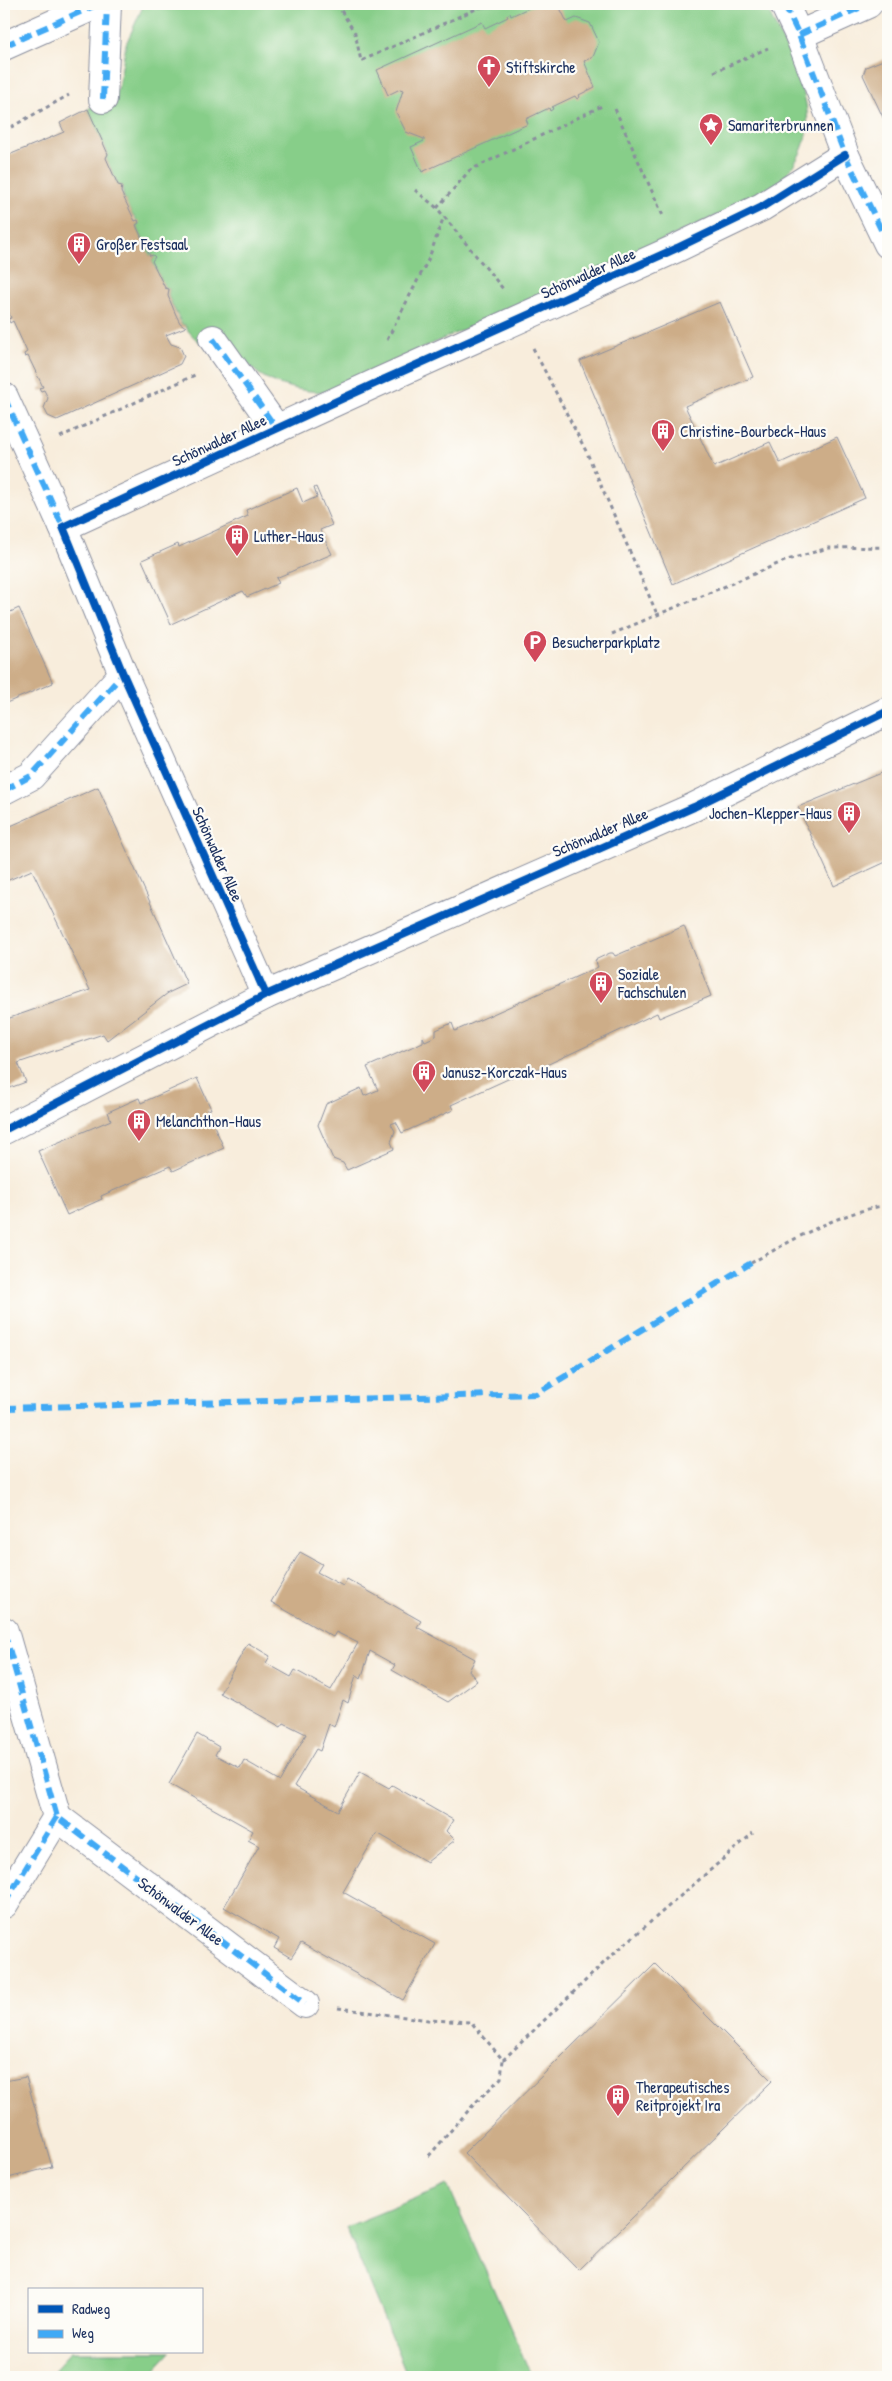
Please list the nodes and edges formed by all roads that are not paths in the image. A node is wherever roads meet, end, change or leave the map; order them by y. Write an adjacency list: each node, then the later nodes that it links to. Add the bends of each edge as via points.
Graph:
1 (98, 4): 6 (street)
2 (107, 4): 7 (street)
3 (784, 4): 5 (street)
4 (868, 4): 5 (street)
5 (799, 35): 8 (street)
6 (4, 46)
7 (104, 99)
8 (844, 154): 9 (street); 12 (street, Schönwalder Allee, via 762,207)
9 (888, 244)
10 (220, 350): 12 (street, Schönwalder Allee)
11 (4, 397): 13 (street, Schönwalder Allee)
12 (276, 428): 13 (street, Schönwalder Allee)
13 (63, 527): 14 (street, Schönwalder Allee)
14 (123, 674): 16 (street, via 31,776); 17 (street, Schönwalder Allee)
15 (888, 711): 17 (street, Schönwalder Allee, via 694,807)
16 (4, 790)
17 (266, 996): 18 (street, Schönwalder Allee)
18 (4, 1130)
19 (4, 1631): 20 (street)
20 (56, 1817): 21 (street); 22 (street, Schönwalder Allee)
21 (4, 1904)
22 (305, 2004)

